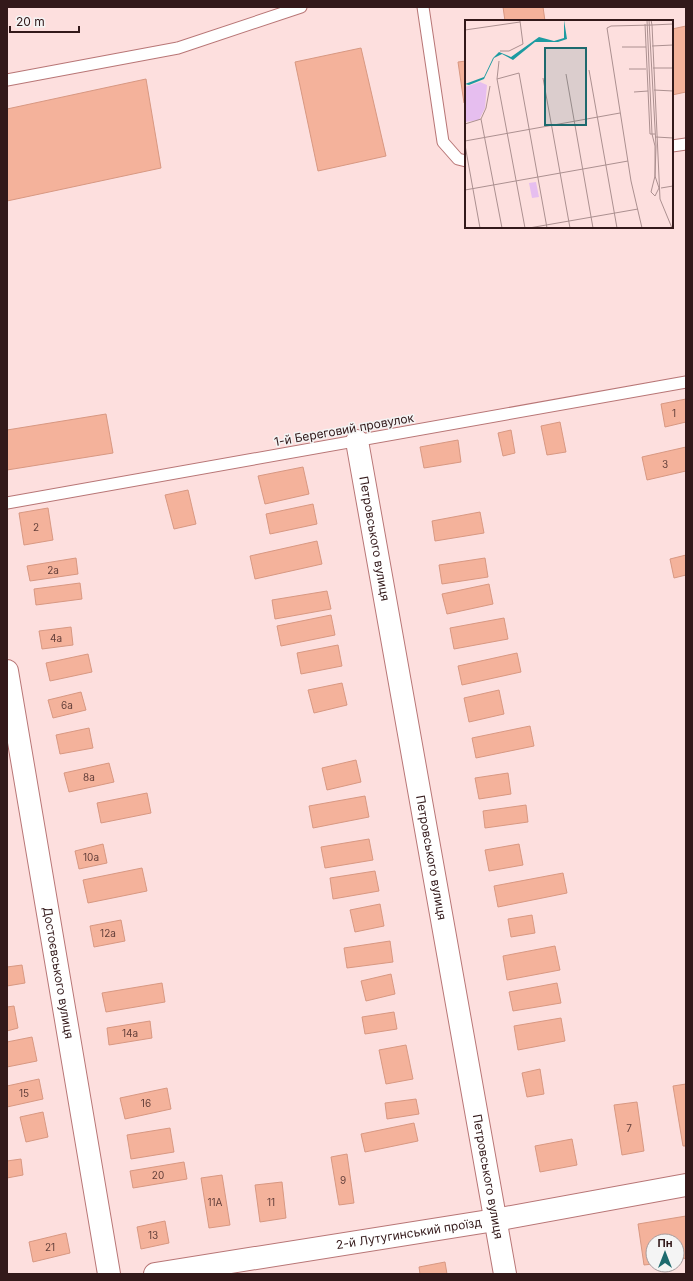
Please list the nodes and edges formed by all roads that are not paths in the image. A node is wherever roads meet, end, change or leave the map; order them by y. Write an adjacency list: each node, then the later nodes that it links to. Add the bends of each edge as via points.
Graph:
1 (301, 7): 3 (lane, via 178,48)
2 (423, 7): 6 (lane, via 443,142 458,159)
3 (7, 80)
4 (686, 144): 5 (lane)
5 (673, 146)
6 (465, 161)
7 (686, 382): 8 (lane, 1-й Береговий провулок)
8 (356, 441): 9 (lane, 1-й Береговий провулок); 12 (street, Петровського вулиця)
9 (7, 503)
10 (7, 671): 13 (street, Достоєвського вулиця)
11 (686, 1185): 12 (street, 2-й Лутугинський проїзд)
12 (495, 1220): 14 (street, 2-й Лутугинський проїзд); 15 (street, Петровського вулиця)
13 (109, 1274)
14 (155, 1274)
15 (505, 1274)

